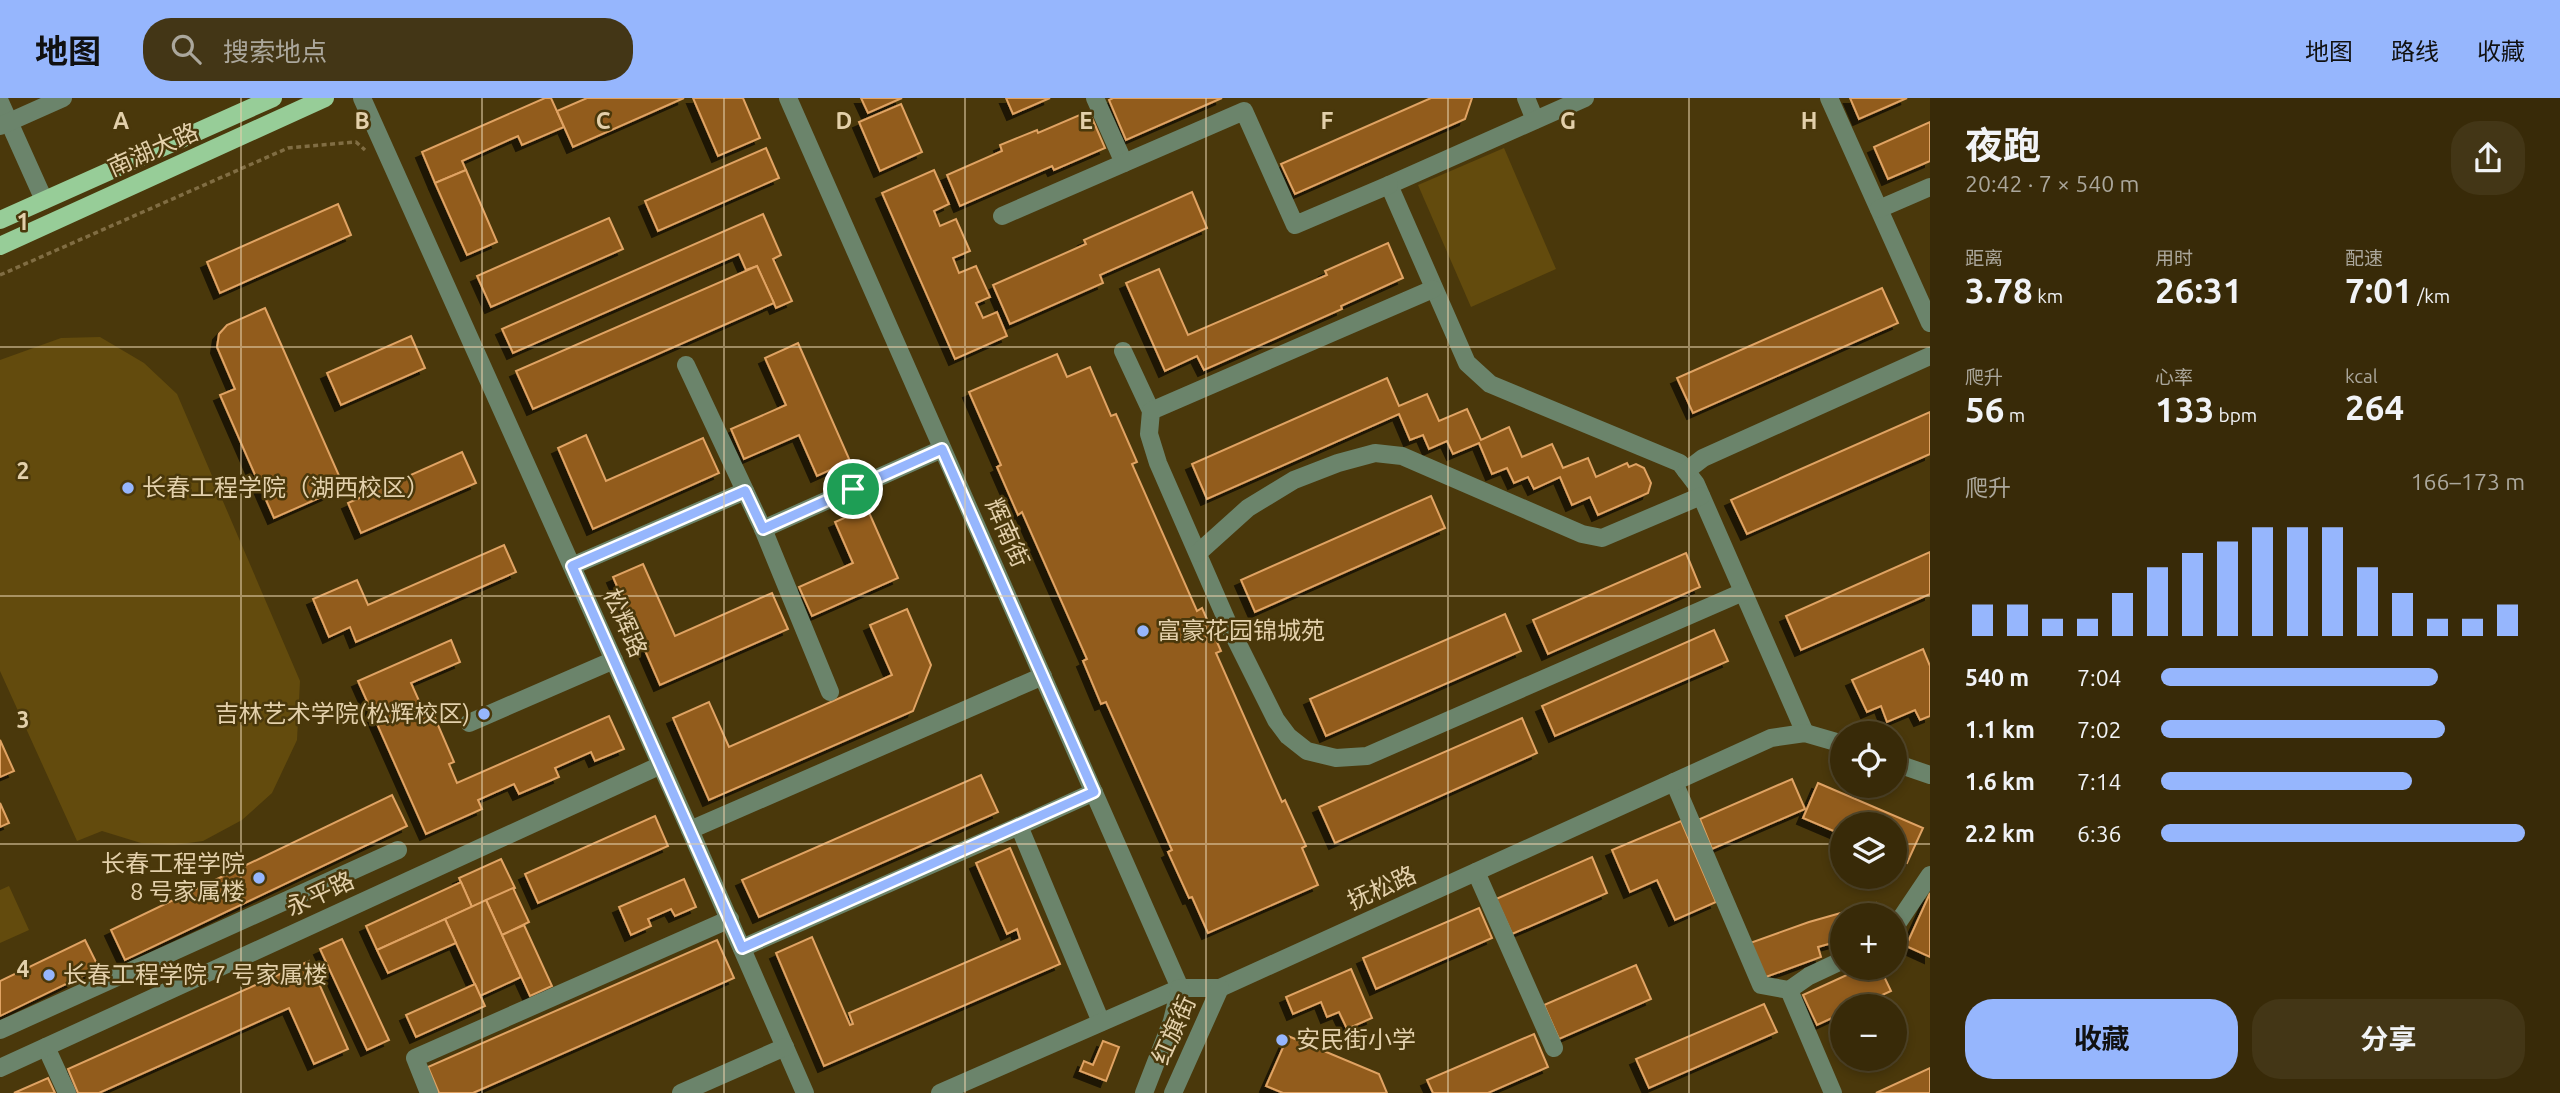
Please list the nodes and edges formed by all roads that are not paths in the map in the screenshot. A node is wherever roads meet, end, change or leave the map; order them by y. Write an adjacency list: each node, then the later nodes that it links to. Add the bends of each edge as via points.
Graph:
1 (63, 98): 12 (street)
2 (274, 98): 16 (main road, 南湖大路)
3 (325, 98): 20 (main road, 南湖大路)
4 (362, 98): 33 (street, 松辉路)
5 (789, 98): 27 (street, 辉南街)
6 (1095, 98): 13 (street)
7 (1526, 98): 11 (street)
8 (1585, 98): 11 (street)
9 (1829, 98): 17 (street)
10 (0, 102): 12 (street)
11 (1535, 120): 14 (street)
12 (4, 124): 16 (street)
13 (1124, 163): 14 (street, via 1244,111 1295,225); 18 (street)
14 (1389, 185): 21 (street)
15 (1930, 187): 17 (street)
16 (44, 200): 19 (main road, 南湖大路)
17 (1879, 209): 22 (street)
18 (1002, 216)
19 (0, 220)
20 (0, 246)
21 (1433, 289): 26 (street); 28 (street, via 1467,363 1490,383 1680,463)
22 (1930, 323)
23 (1124, 351): 26 (street)
24 (1930, 356): 28 (street, via 1703,458)
25 (685, 365): 29 (street)
26 (1151, 411): 32 (street, via 1149,434 1158,463)
27 (942, 449): 31 (street); 36 (street, 辉南街)
28 (1686, 471): 30 (street)
29 (745, 491): 31 (street); 33 (street)
30 (1701, 496): 32 (street, via 1602,538 1582,534 1402,456 1375,453 1294,480 1248,508); 34 (street)
31 (763, 529): 37 (street)
32 (1198, 553): 34 (street, via 1276,720 1307,751 1336,758 1367,756)
33 (572, 566): 35 (street, 松辉路)
34 (1743, 592): 39 (street)
35 (614, 660): 38 (street); 41 (street, 松辉路)
36 (1043, 676): 45 (street, 辉南街); 47 (street)
37 (830, 692)
38 (469, 723)
39 (1805, 733): 40 (street, 抚松路); 44 (street, 抚松路, via 1771,738)
40 (1830, 740)
41 (661, 765): 47 (street, 松辉路); 60 (street, 永平路)
42 (1907, 767): 43 (street)
43 (1930, 775)
44 (1674, 782): 49 (street, 抚松路); 57 (street, via 1761,985)
45 (1094, 792): 46 (street); 55 (street, 辉南街)
46 (1019, 826): 53 (street); 58 (street)
47 (690, 830): 52 (street, 松辉路)
48 (398, 850): 59 (street)
49 (1476, 872): 56 (street, 抚松路); 62 (street)
50 (1930, 875): 51 (street)
51 (1907, 909)
52 (730, 919): 53 (street, 松辉路); 65 (street, via 415,1058)
53 (742, 948): 61 (street, 松辉路)
54 (1830, 966): 57 (street)
55 (1180, 988): 56 (street, 抚松路); 58 (street, 抚松路); 69 (street, 红旗街)
56 (1220, 988): 70 (street, 红旗街)
57 (1789, 990): 71 (street)
58 (1101, 1022): 68 (street, 抚松路)
59 (0, 1030)
60 (46, 1047): 63 (street, 永平路); 64 (street)
61 (785, 1047): 66 (street); 67 (street, 松辉路)
62 (1554, 1048)
63 (0, 1068)
64 (67, 1093)
65 (429, 1093)
66 (681, 1093)
67 (805, 1093)
68 (940, 1093)
69 (1144, 1093)
70 (1173, 1093)
71 (1833, 1093)

